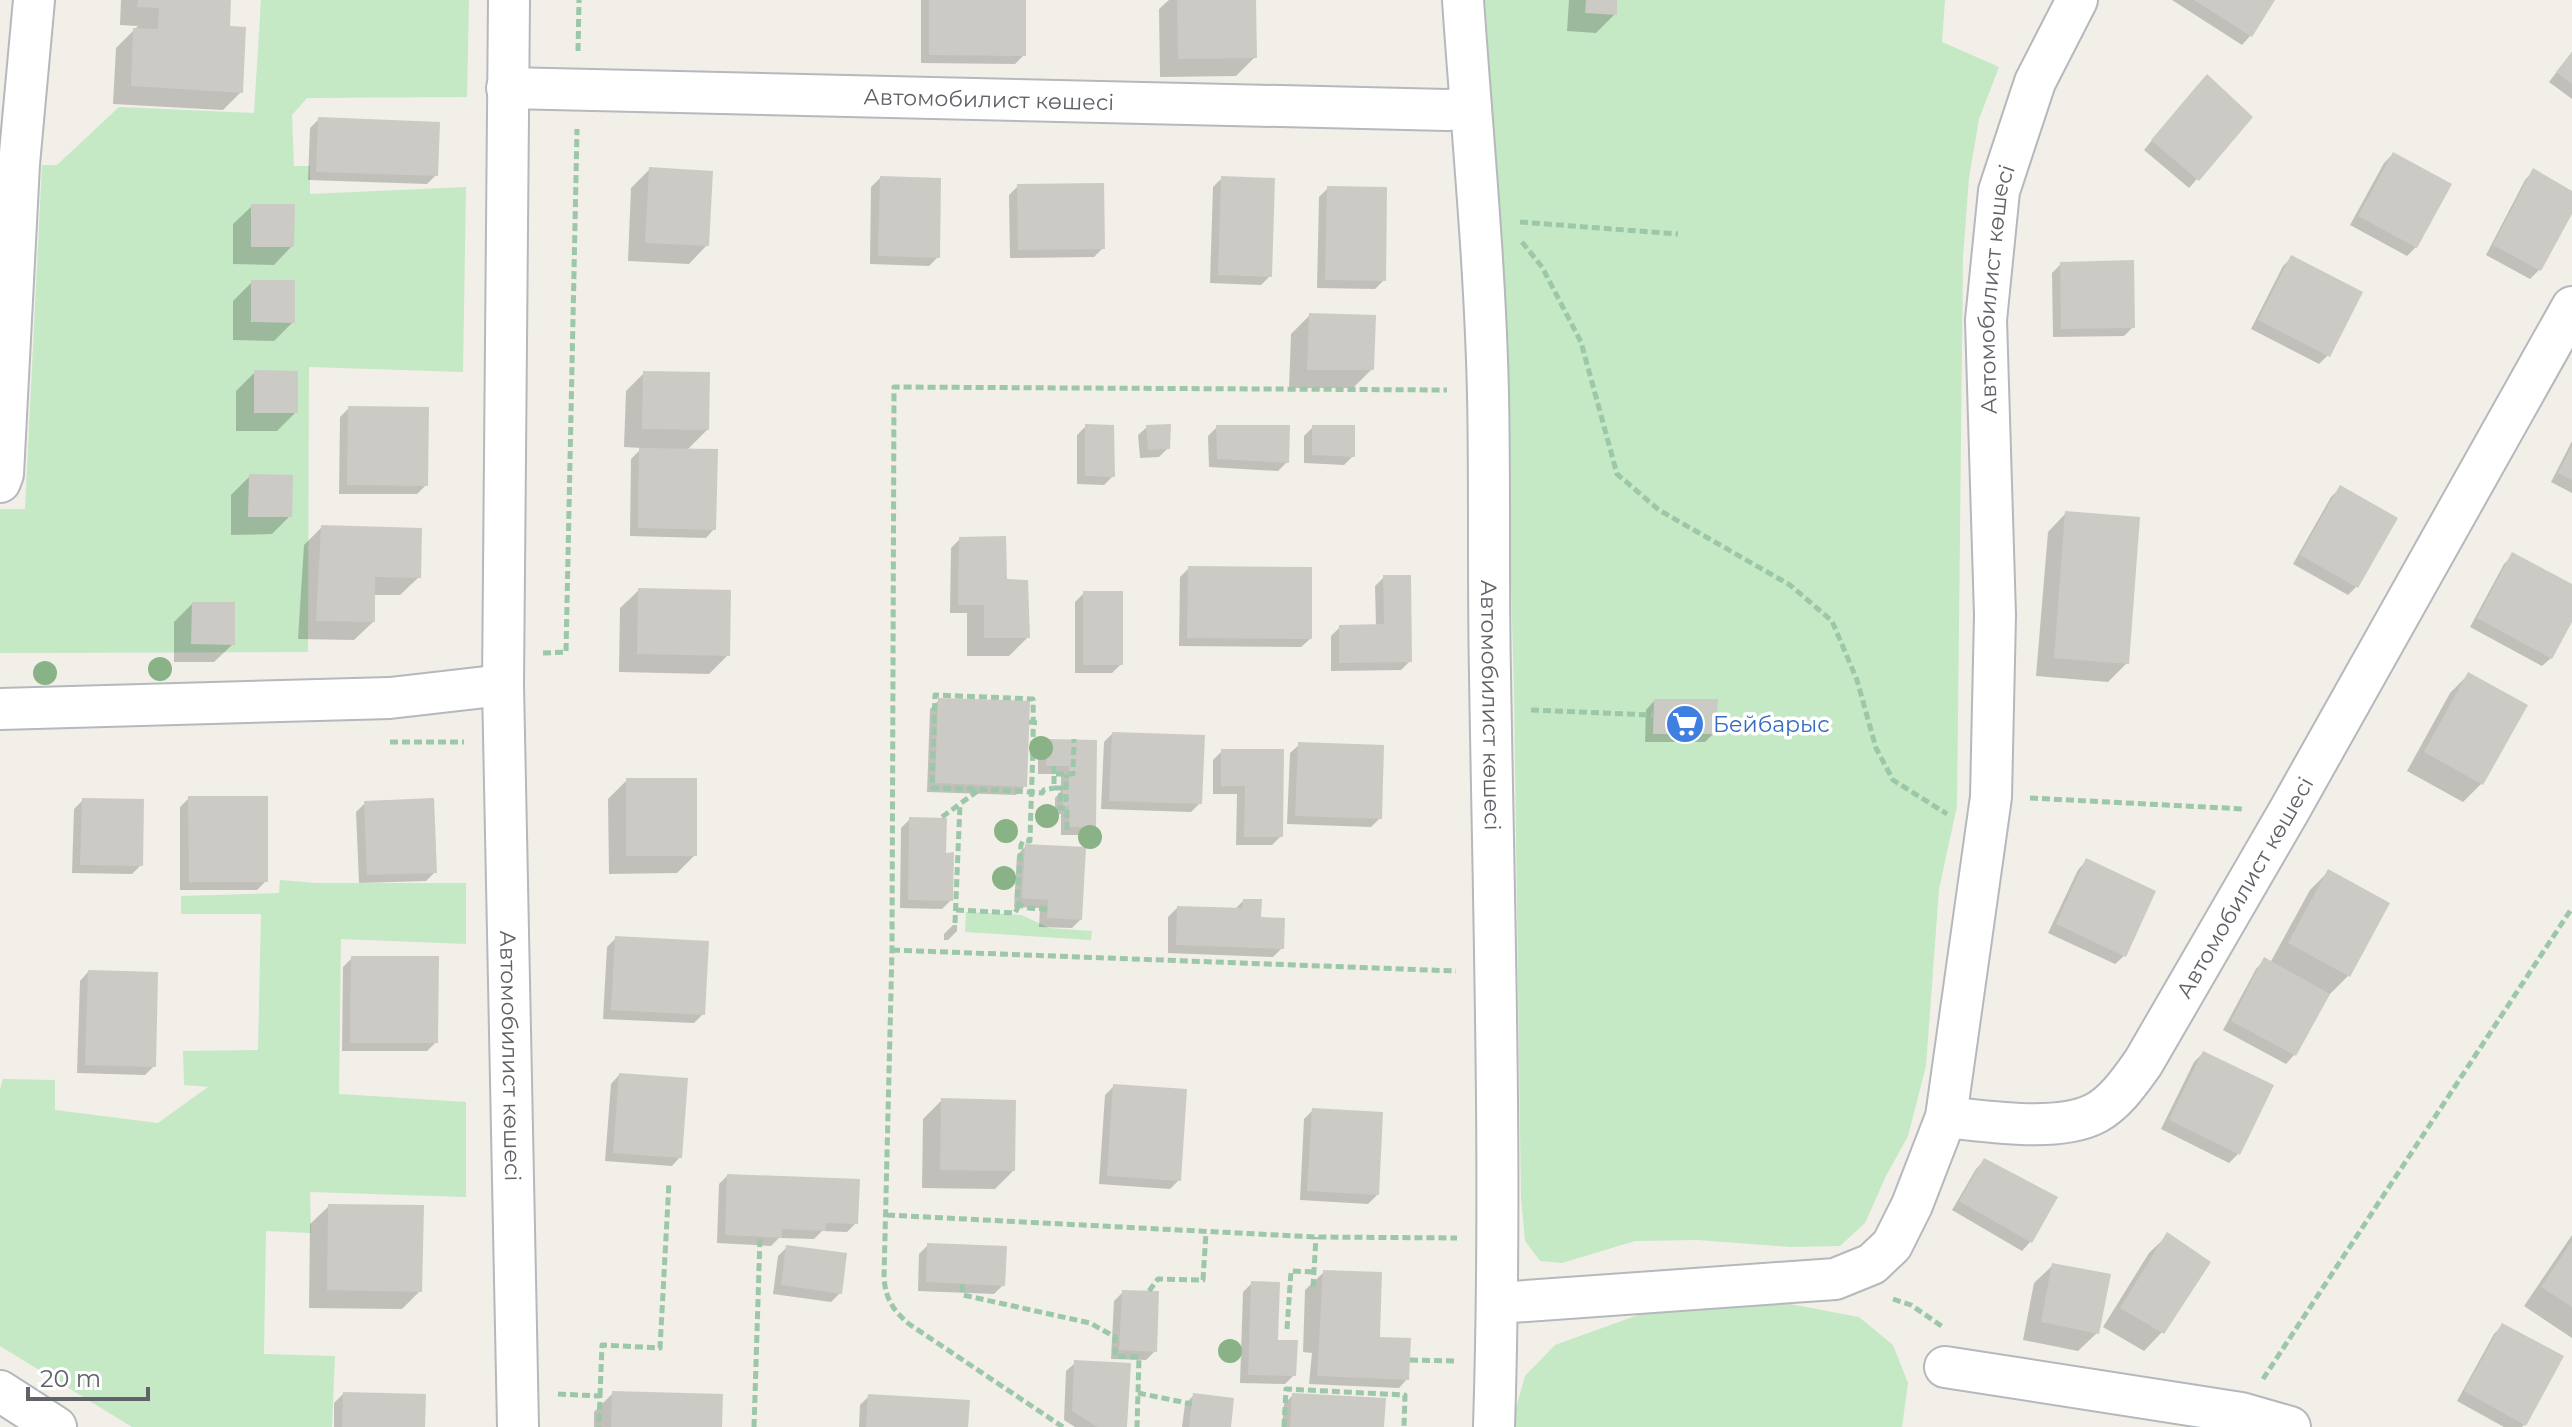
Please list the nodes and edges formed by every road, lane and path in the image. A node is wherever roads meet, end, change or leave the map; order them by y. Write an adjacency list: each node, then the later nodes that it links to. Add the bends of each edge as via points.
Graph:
1 (34, 0): 10 (street)
2 (509, 0): 5 (street, Автомобилист көшесі)
3 (1463, 0): 6 (street, Автомобилист көшесі)
4 (2077, 0): 28 (street, Автомобилист көшесі, via 2035,82 1999,191 1986,320 1995,615)
5 (507, 88): 6 (street, Автомобилист көшесі); 14 (street, Автомобилист көшесі)
6 (1471, 108): 7 (street, Автомобилист көшесі)
7 (1478, 189): 8 (path); 12 (street, Автомобилист көшесі)
8 (1505, 220): 9 (path); 28 (path, via 1542,267 1581,342 1617,474 1659,510 1790,585 1832,621 1857,680 1876,748 1893,780 1964,823)
9 (1678, 234)
10 (7, 266): 13 (street)
11 (2572, 307): 27 (street, Автомобилист көшесі)
12 (1488, 392): 15 (street, Автомобилист көшесі); 36 (path, via 894,387)
13 (0, 482)
14 (503, 685): 16 (street, via 390,698); 58 (street, Автомобилист көшесі)
15 (1492, 708): 17 (path); 37 (street, Автомобилист көшесі)
16 (0, 709)
17 (1654, 715)
18 (1074, 739): 21 (path, via 1073,774)
19 (1054, 766): 20 (path)
20 (1054, 774): 21 (path); 22 (path)
21 (1066, 774): 25 (path)
22 (1054, 788): 24 (path); 30 (path, via 1061,788)
23 (980, 790): 24 (path); 24 (path, via 932,788 935,695 1033,699); 26 (path)
24 (1031, 792): 31 (path, via 1030,841 1021,845)
25 (1066, 802)
26 (960, 804): 29 (path); 33 (path)
27 (2289, 811): 28 (path); 38 (street, Автомобилист көшесі, via 2123,1092 2097,1113 2065,1124)
28 (1989, 814): 38 (street, Автомобилист көшесі)
29 (942, 817)
30 (1067, 830)
31 (1019, 905): 33 (path, via 1015,913); 34 (path)
32 (2572, 908): 59 (path)
33 (956, 910): 35 (path)
34 (1047, 910)
35 (955, 923)
36 (892, 950): 37 (path); 40 (path)
37 (1497, 970): 44 (street, Автомобилист көшесі)
38 (1946, 1117): 46 (street, Автомобилист көшесі, via 1892,1245 1872,1264)
39 (669, 1182): 56 (path, via 660,1348 602,1345)
40 (887, 1215): 41 (path); 63 (path, via 885,1297 895,1312)
41 (1206, 1232): 43 (path); 49 (path, via 1203,1280 1158,1279)
42 (760, 1237): 62 (path)
43 (1316, 1237): 44 (path); 45 (path)
44 (1498, 1240): 50 (street, Автомобилист көшесі)
45 (1314, 1272): 48 (path); 51 (path, via 1291,1271)
46 (1835, 1279): 50 (street, Автомобилист көшесі); 53 (path, via 1911,1305 1954,1334)
47 (962, 1284): 55 (path, via 963,1295 1090,1323 1115,1337 1115,1356 1139,1357)
48 (1313, 1287)
49 (1149, 1291)
50 (1498, 1303): 67 (street, Автомобилист көшесі)
51 (1287, 1329)
52 (1945, 1367): 53 (street)
53 (1996, 1375): 59 (street)
54 (0, 1391): 60 (street)
55 (1138, 1393): 57 (path); 64 (path)
56 (600, 1396): 58 (path); 61 (path)
57 (1192, 1404)
58 (518, 1409)
59 (2241, 1413): 68 (street)
60 (56, 1427)
61 (599, 1427)
62 (754, 1427)
63 (1063, 1427)
64 (1137, 1427)
65 (1284, 1427): 66 (path, via 1286,1389 1405,1395)
66 (1404, 1427)
67 (1494, 1427)
68 (2290, 1427)

